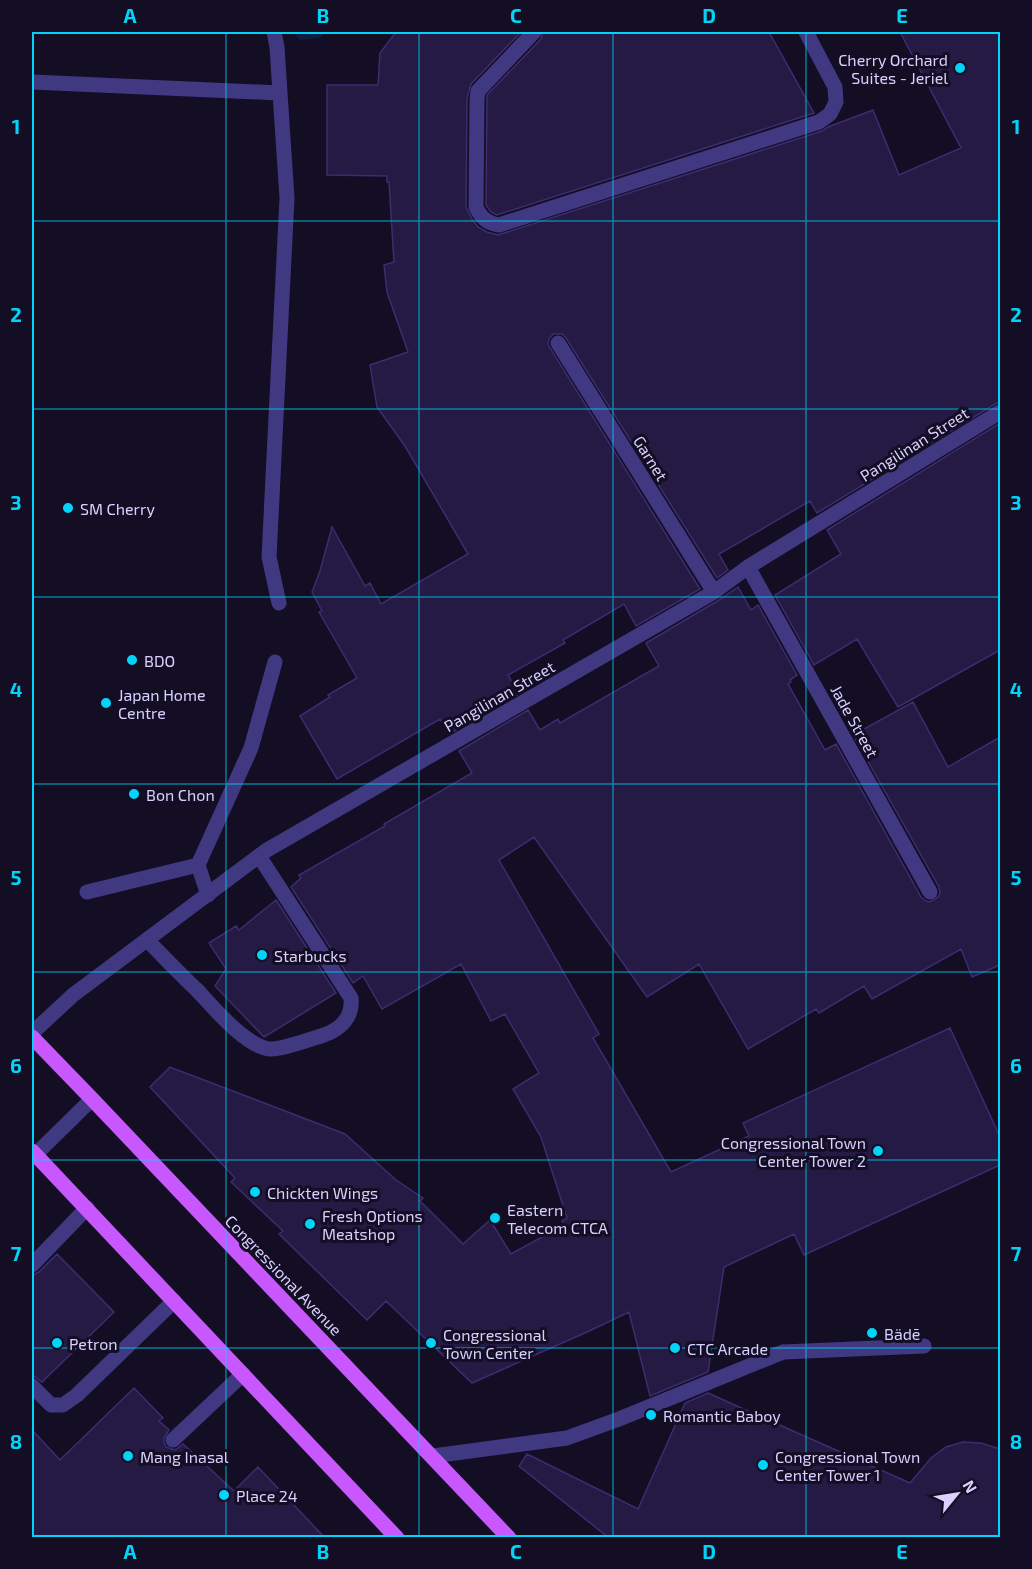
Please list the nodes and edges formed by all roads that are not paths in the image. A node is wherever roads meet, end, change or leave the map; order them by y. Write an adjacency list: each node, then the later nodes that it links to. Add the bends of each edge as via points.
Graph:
1 (274, 32): 5 (street)
2 (534, 32): 3 (street, via 478,91 476,207 481,218 491,224 499,225 819,122 830,114 836,102 835,87)
3 (806, 32)
4 (32, 82): 5 (street)
5 (280, 93): 10 (street, via 287,198 269,557)
6 (558, 343): 9 (street, Garnet)
7 (1000, 412): 8 (street, Pangilinan Street)
8 (748, 567): 9 (street, Pangilinan Street); 15 (street, Jade Street)
9 (714, 592): 12 (street, Pangilinan Street)
10 (279, 603)
11 (275, 662): 13 (street, via 251,748)
12 (259, 856): 16 (street, Pangilinan Street); 17 (street, via 351,999 348,1018 330,1033 270,1049 254,1043 232,1027)
13 (198, 865): 14 (street); 16 (street)
14 (87, 892)
15 (930, 892)
16 (208, 895): 17 (street, Pangilinan Street)
17 (147, 940): 18 (street, Pangilinan Street, via 73,995)
18 (32, 1035): 19 (main road, Congressional Avenue)
19 (92, 1099): 20 (street); 28 (main road, Congressional Avenue)
20 (33, 1154): 21 (main road)
21 (87, 1208): 22 (street); 23 (main road)
22 (32, 1265)
23 (174, 1301): 25 (main road); 26 (street, via 63,1405 51,1405)
24 (924, 1346): 28 (street, via 783,1352 567,1438)
25 (243, 1374): 27 (street); 29 (main road)
26 (32, 1386)
27 (173, 1440)
28 (433, 1456): 30 (main road, Congressional Avenue)
29 (397, 1538)
30 (509, 1538)

